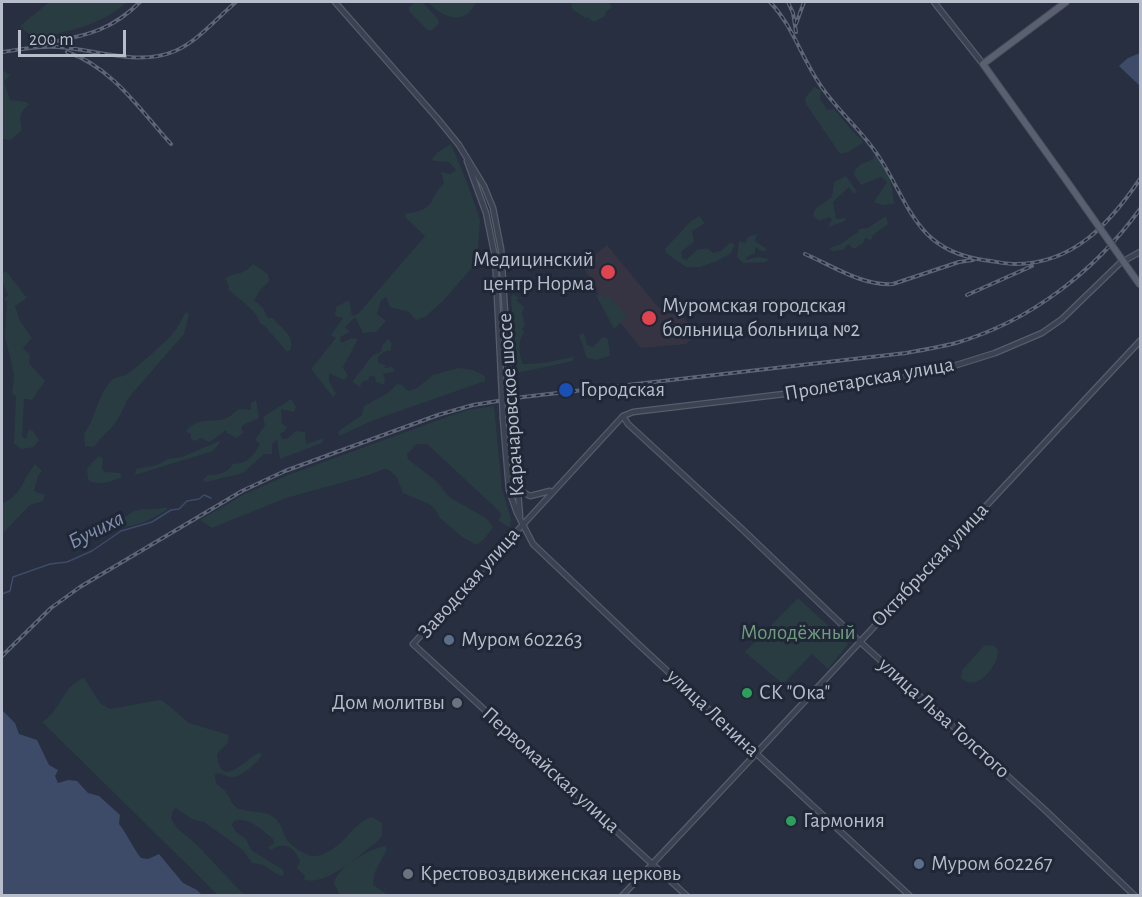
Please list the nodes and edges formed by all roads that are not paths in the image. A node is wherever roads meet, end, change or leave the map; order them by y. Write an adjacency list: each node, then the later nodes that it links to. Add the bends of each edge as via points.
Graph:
1 (335, 2): 5 (street, Карачаровское шоссе)
2 (934, 2): 4 (street)
3 (1066, 2): 4 (main road)
4 (983, 64): 7 (main road, bridge)
5 (464, 153): 10 (street, Карачаровское шоссе, bridge, via 493,208 498,230); 12 (street, Карачаровское шоссе, bridge, via 486,213 493,247 507,478)
6 (1140, 252): 9 (street, Пролетарская улица, via 1120,263 1042,333 995,353 928,374)
7 (1140, 285)
8 (1140, 341): 14 (street, Октябрьская улица)
9 (623, 416): 11 (street, Заводская улица); 14 (street, улица Льва Толстого)
10 (516, 483): 11 (street, via 526,496); 12 (street, Карачаровское шоссе)
11 (553, 490): 13 (street, Заводская улица)
12 (516, 505): 13 (street, Карачаровское шоссе)
13 (521, 523): 15 (street, Заводская улица); 16 (street, улица Ленина, via 533,544)
14 (860, 642): 16 (street, Октябрьская улица); 21 (street, улица Льва Толстого)
15 (413, 644): 17 (street, Первомайская улица)
16 (756, 753): 17 (street, Октябрьская улица); 20 (street, улица Ленина)
17 (653, 864): 18 (street, Октябрьская улица); 19 (street, Первомайская улица)
18 (622, 896)
19 (687, 896)
20 (910, 896)
21 (1135, 896)

